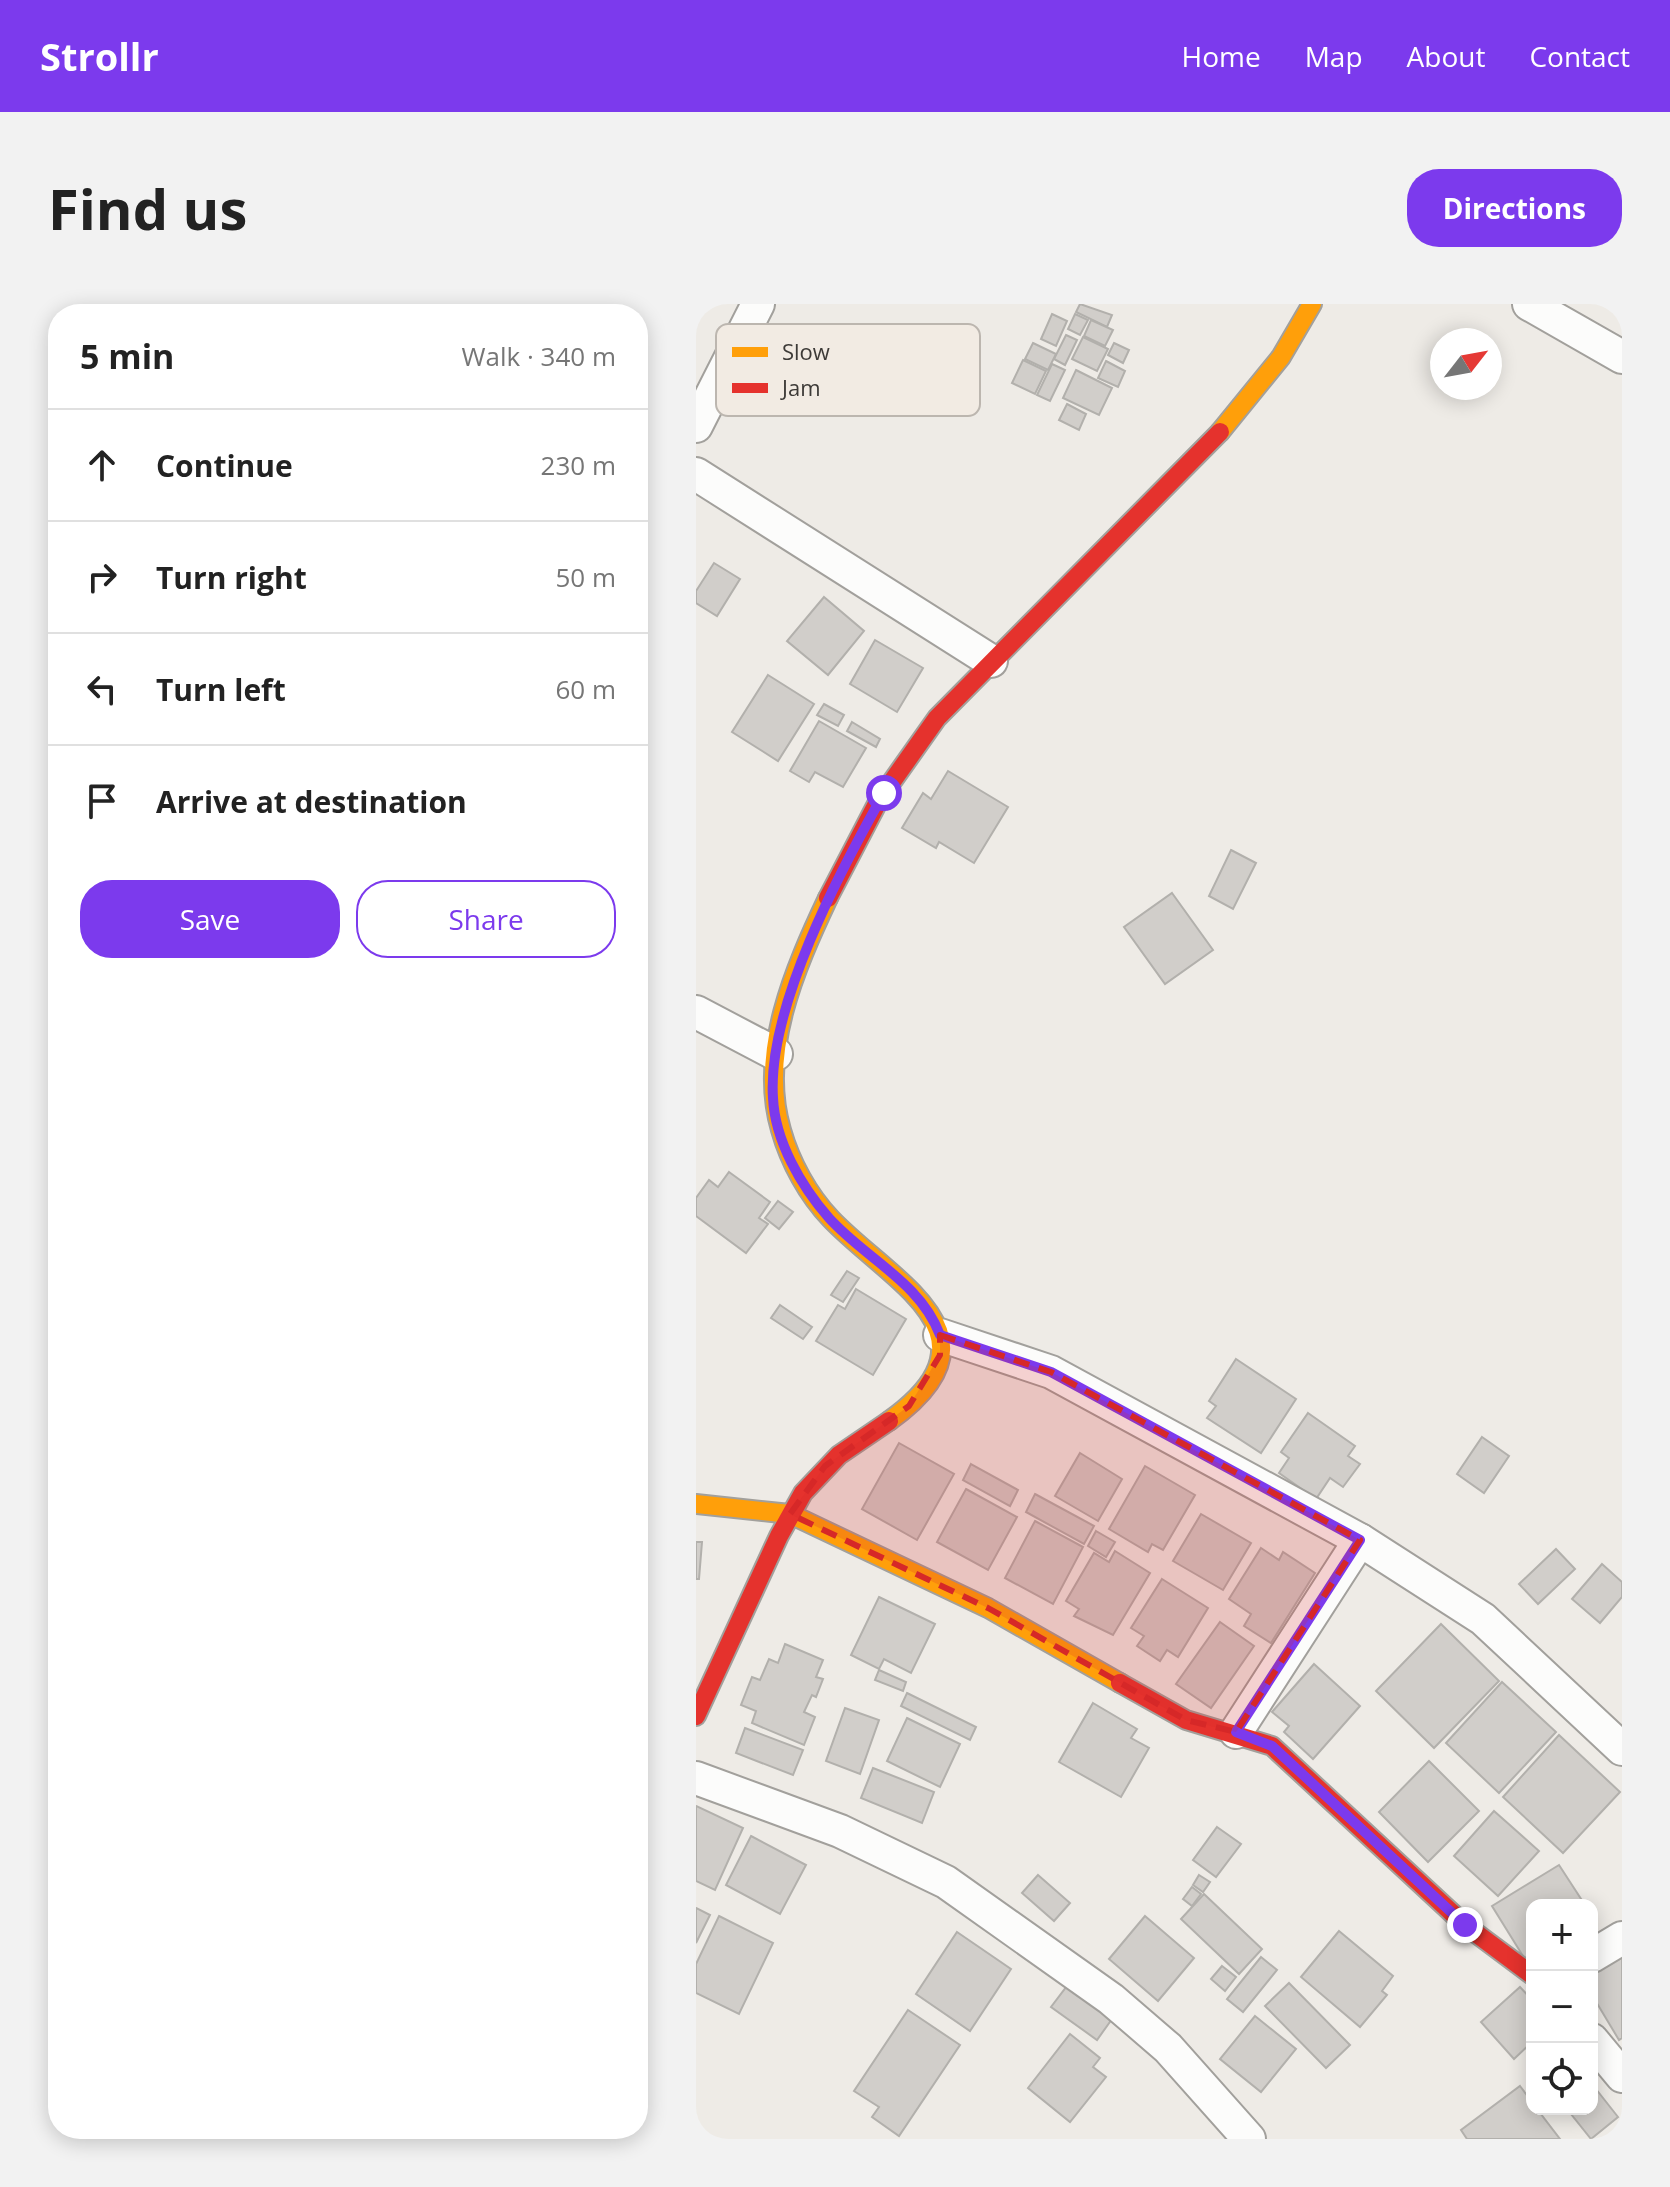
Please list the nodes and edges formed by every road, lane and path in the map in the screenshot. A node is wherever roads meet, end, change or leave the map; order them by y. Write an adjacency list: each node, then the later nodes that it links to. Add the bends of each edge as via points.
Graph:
1 (758, 304): 4 (street)
2 (1312, 304): 9 (street, via 1277,364 1206,445)
3 (1529, 304): 5 (street)
4 (748, 324)
5 (1622, 357)
6 (716, 387): 7 (street)
7 (696, 426)
8 (696, 474): 9 (street)
9 (991, 661): 11 (street, via 928,729 851,852 817,924 778,1033)
10 (696, 1012): 11 (street)
11 (776, 1054): 12 (street, via 773,1099 799,1178 829,1218 930,1310)
12 (940, 1335): 14 (street, via 933,1375 909,1406 825,1466); 15 (street, via 1051,1372)
13 (696, 1504): 14 (street)
14 (790, 1514): 16 (street); 17 (street, via 988,1608 1186,1720)
15 (1360, 1540): 17 (street); 18 (street, via 1483,1619)
16 (696, 1716)
17 (1236, 1732): 22 (street, via 1272,1746 1465,1925)
18 (1622, 1749)
19 (696, 1778): 25 (street, via 840,1831 946,1882 1111,1999 1168,2048)
20 (1622, 1938): 21 (street)
21 (1598, 1952)
22 (1527, 1971)
23 (1594, 2043): 24 (street)
24 (1622, 2076)
25 (1249, 2139)

